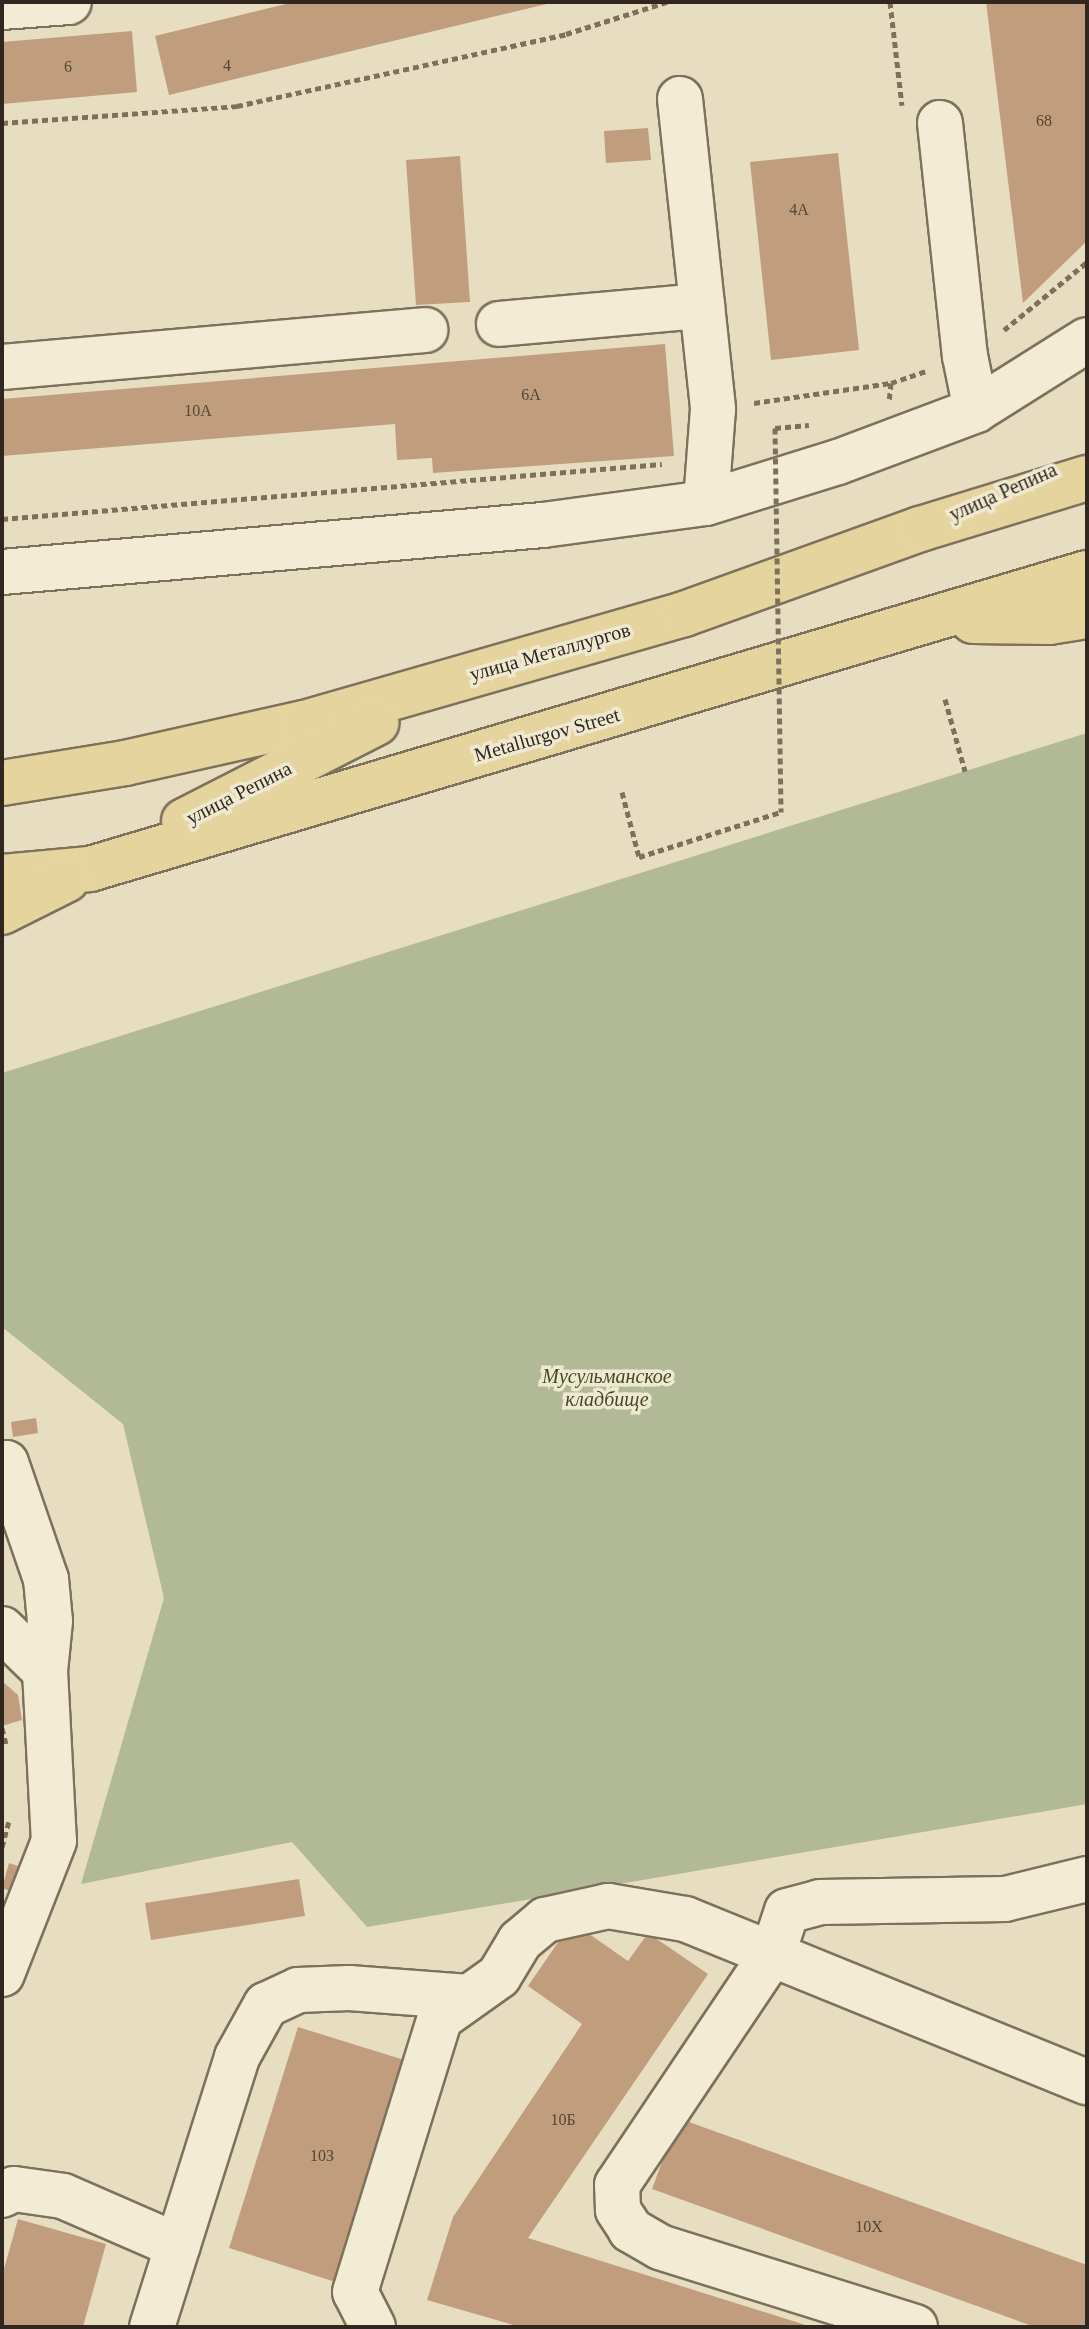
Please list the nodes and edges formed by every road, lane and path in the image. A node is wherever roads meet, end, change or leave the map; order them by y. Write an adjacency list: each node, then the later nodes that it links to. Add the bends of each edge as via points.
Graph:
1 (69, 2): 3 (street)
2 (667, 2): 5 (path, via 566,34 237,106)
3 (2, 7)
4 (680, 99): 7 (street)
5 (2, 123)
6 (940, 123): 14 (street, via 965,356)
7 (702, 306): 8 (street); 13 (street)
8 (499, 324)
9 (425, 330): 11 (street)
10 (1087, 340): 14 (street)
11 (2, 367)
12 (888, 407): 13 (path, via 891,383)
13 (713, 409): 19 (street)
14 (976, 410): 19 (street, via 838,462)
15 (775, 428): 30 (path, bridge, via 781,812 639,857)
16 (1087, 455): 21 (main road, улица Репина)
17 (671, 464): 20 (path)
18 (1087, 478): 21 (main road, улица Металлургов)
19 (706, 503): 22 (street, via 543,525)
20 (2, 519)
21 (920, 529): 26 (main road, улица Металлургов, via 684,614)
22 (2, 572)
23 (1087, 573): 25 (main road, Metallurgov Street)
24 (1087, 616): 25 (main road, via 1049,622)
25 (935, 620): 31 (main road, Metallurgov Street)
26 (475, 673): 29 (main road, улица Металлургов, via 304,723 125,763); 31 (main road, улица Репина)
27 (945, 699): 28 (path)
28 (965, 771)
29 (2, 783)
30 (622, 792)
31 (90, 869): 32 (main road, Metallurgov Street); 33 (main road, улица Репина)
32 (2, 877)
33 (2, 912)
34 (2, 1464): 36 (street, via 6,1463 46,1579 50,1621)
35 (2, 1629): 36 (street)
36 (45, 1671): 38 (street, via 54,1841)
37 (1087, 1879): 39 (street, via 1005,1899 799,1904 781,1920)
38 (7, 1951)
39 (773, 1953): 40 (street, via 685,1919 608,1906 545,1920 520,1941 499,1976); 41 (street); 46 (street, via 617,2185 618,2210 631,2230 660,2247)
40 (469, 1997): 43 (street, via 323,1989 298,1990 266,2005 237,2057); 45 (street, via 440,2018 355,2292)
41 (1087, 2082)
42 (2, 2195): 43 (street, via 14,2189 63,2196)
43 (178, 2246): 44 (street)
44 (152, 2327)
45 (373, 2327)
46 (915, 2327)

